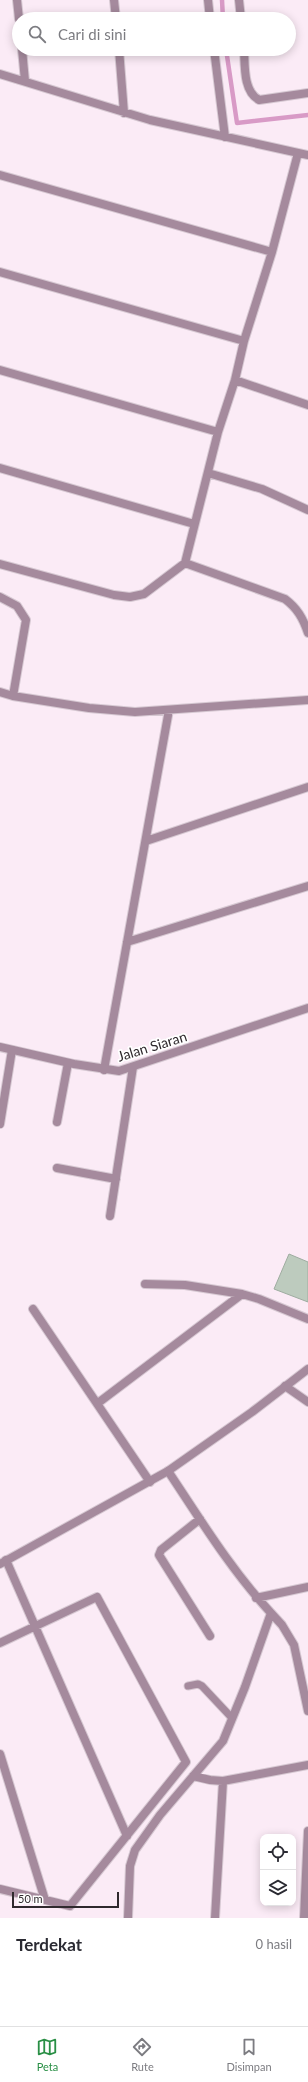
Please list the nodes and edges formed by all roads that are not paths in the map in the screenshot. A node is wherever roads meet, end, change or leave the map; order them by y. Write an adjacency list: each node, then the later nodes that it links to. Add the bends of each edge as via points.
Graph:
1 (17, 0): 5 (street)
2 (114, 0): 6 (street)
3 (208, 0): 7 (street)
4 (239, 0): 8 (street)
5 (18, 12)
6 (115, 12)
7 (209, 12)
8 (240, 12)
9 (23, 56): 14 (street)
10 (120, 56): 16 (street)
11 (215, 56): 17 (street)
12 (245, 56): 15 (street, via 247,84 254,97 259,100)
13 (0, 74): 14 (street)
14 (25, 81): 16 (street)
15 (308, 93)
16 (124, 113): 17 (street)
17 (225, 137): 18 (street)
18 (298, 153): 19 (street); 21 (street)
19 (308, 155)
20 (0, 175): 21 (street)
21 (272, 252): 23 (street)
22 (0, 272): 23 (street)
23 (244, 341): 25 (street)
24 (0, 370): 27 (street)
25 (236, 380): 26 (street); 27 (street)
26 (308, 405)
27 (218, 432): 29 (street)
28 (0, 468): 31 (street)
29 (208, 473): 30 (street, via 262,489); 31 (street)
30 (308, 510)
31 (194, 524): 32 (street)
32 (186, 563): 33 (street, via 144,594 130,597); 35 (street, via 285,599 295,607)
33 (0, 564)
34 (0, 597): 37 (street, via 17,606 26,620)
35 (308, 633)
36 (0, 692): 37 (street)
37 (13, 696): 39 (street, via 89,708 135,712)
38 (308, 700): 39 (street)
39 (169, 710): 41 (street)
40 (308, 787): 41 (street)
41 (146, 841): 43 (street)
42 (308, 886): 43 (street)
43 (127, 942): 49 (street)
44 (308, 1008): 48 (street, Jalan Siaran)
45 (0, 1047): 46 (street, Jalan Siaran)
46 (12, 1050): 47 (street, Jalan Siaran); 51 (street)
47 (68, 1063): 49 (street, Jalan Siaran); 50 (street)
48 (133, 1067): 49 (street, Jalan Siaran); 53 (street)
49 (104, 1070)
50 (57, 1122)
51 (0, 1124)
52 (57, 1168): 53 (street)
53 (116, 1179): 54 (street)
54 (110, 1216)
55 (146, 1284): 56 (street, via 184,1285)
56 (242, 1294): 58 (street); 62 (street)
57 (33, 1309): 62 (street)
58 (308, 1319)
59 (308, 1369): 60 (street)
60 (285, 1386): 61 (street); 63 (street)
61 (308, 1402)
62 (98, 1403): 64 (street)
63 (168, 1471): 64 (street); 65 (street)
64 (150, 1482): 66 (street)
65 (200, 1519): 68 (street); 71 (street, via 161,1550 159,1555)
66 (3, 1562): 70 (street)
67 (308, 1587): 68 (street)
68 (256, 1598): 69 (street)
69 (270, 1612): 74 (street, via 289,1634 294,1645); 75 (street)
70 (36, 1628): 72 (street); 81 (street); 81 (street, via 96,1597 186,1762)
71 (210, 1636)
72 (0, 1643)
73 (188, 1686): 75 (lane, via 202,1686)
74 (308, 1711)
75 (232, 1718): 78 (street, via 223,1741)
76 (0, 1754): 83 (street)
77 (308, 1765): 79 (street)
78 (193, 1776): 79 (street); 84 (street, via 135,1850 130,1866)
79 (223, 1781): 85 (street)
80 (308, 1831): 86 (street)
81 (127, 1836): 83 (street, via 70,1906)
82 (0, 1888): 83 (street)
83 (45, 1900)
84 (128, 1918)
85 (215, 1918)
86 (304, 1918)

